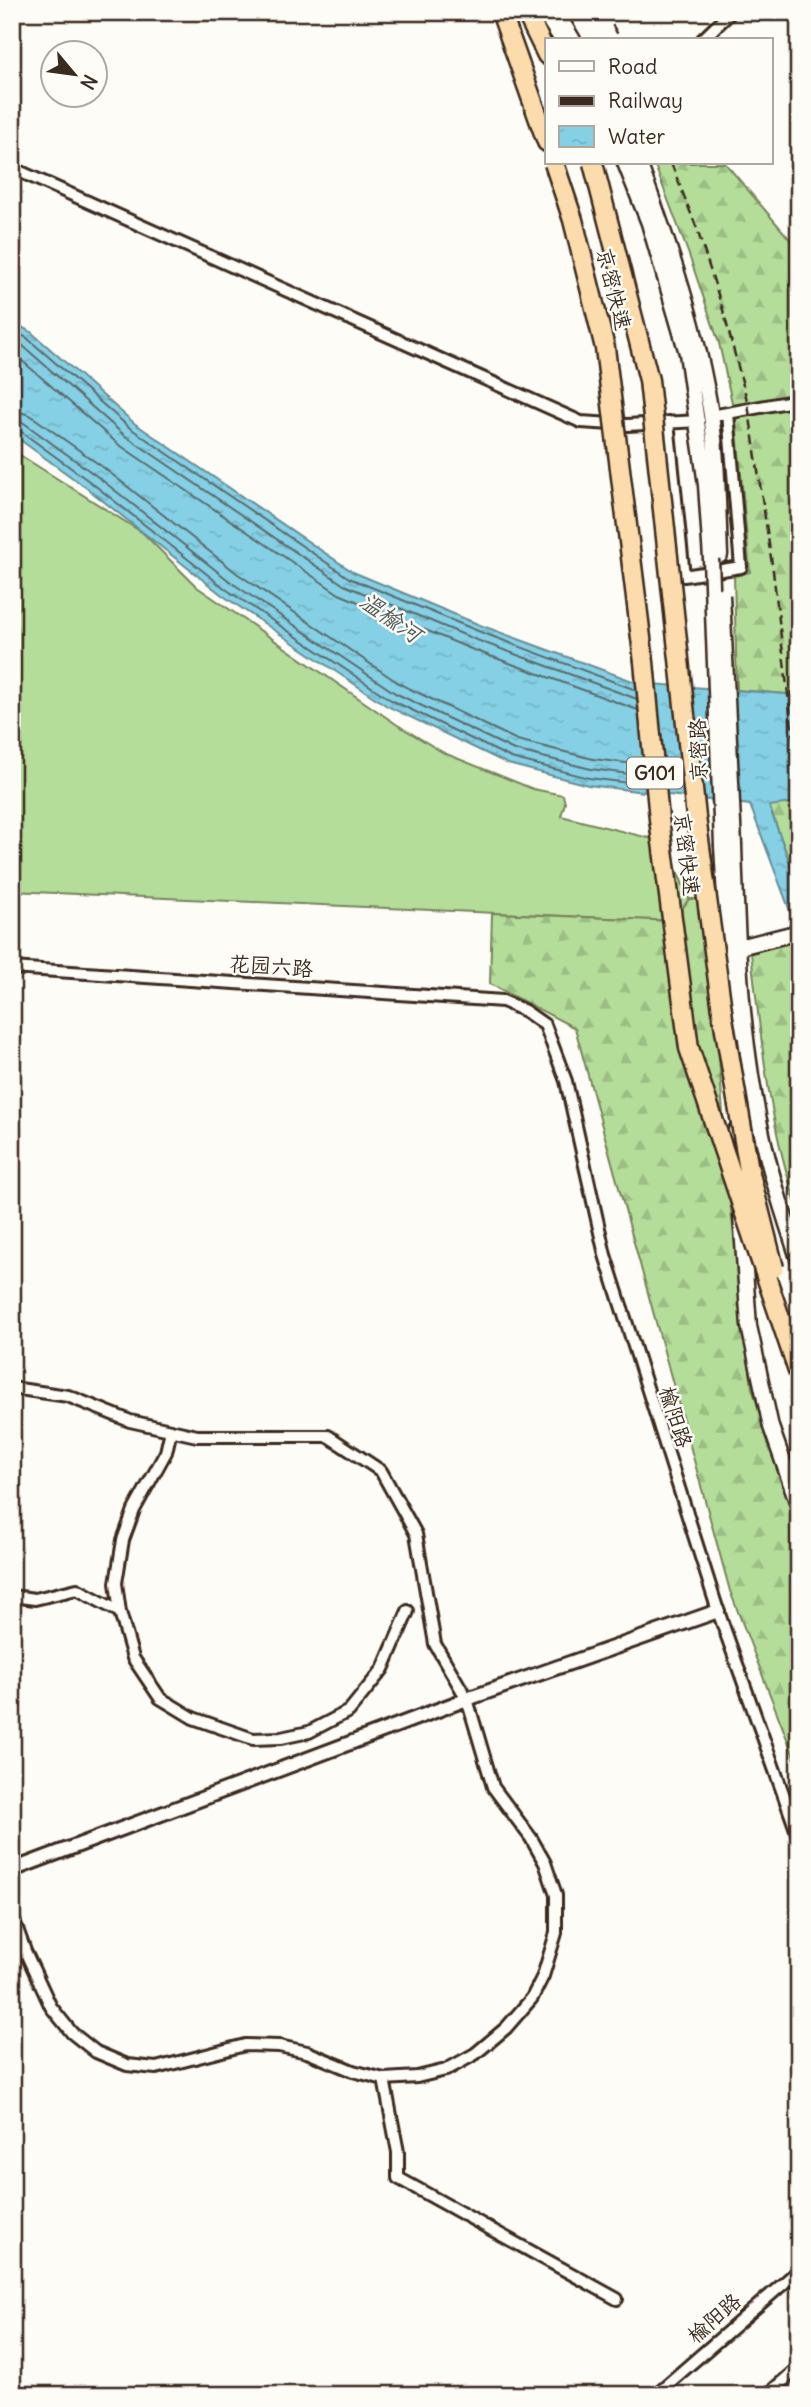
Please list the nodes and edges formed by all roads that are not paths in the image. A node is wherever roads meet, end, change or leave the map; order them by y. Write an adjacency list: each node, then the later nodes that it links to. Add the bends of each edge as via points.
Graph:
1 (501, 12): 10 (highway)
2 (526, 12): 9 (highway)
3 (544, 12): 6 (main road)
4 (556, 12): 7 (main road)
5 (731, 12): 8 (street)
6 (561, 38)
7 (572, 38)
8 (704, 38)
9 (545, 51)
10 (545, 136)
11 (554, 164): 26 (highway, 京密快速 / G101, bridge, via 605,348 689,1048)
12 (593, 164): 25 (highway, 京密快速 / G101, bridge, via 649,380 694,804 723,1018 749,1170)
13 (625, 164): 18 (main road, 京密路, via 649,223)
14 (639, 164): 18 (main road, 京密路, via 697,347)
15 (12, 168): 19 (street, via 581,422)
16 (799, 400): 17 (street)
17 (728, 413): 18 (street); 19 (street, via 741,567 684,576)
18 (705, 418): 19 (street); 21 (main road, 京密路, bridge, via 717,478 716,559)
19 (668, 422)
20 (794, 934): 21 (main road)
21 (732, 949): 24 (main road, 京密路, via 764,1142); 29 (main road, 京密路, via 736,1144 750,1326 771,1427)
22 (12, 968): 23 (street, 花园六路, via 503,1001)
23 (525, 1011): 32 (street, 榆阳路, via 545,1025 566,1081 605,1255)
24 (799, 1261)
25 (799, 1355)
26 (799, 1374)
27 (12, 1388): 28 (street, via 68,1396 130,1421)
28 (171, 1430): 33 (street, via 166,1452 123,1540 116,1583); 34 (street, via 197,1436 328,1436 381,1471 416,1534 435,1644)
29 (799, 1507)
30 (12, 1596): 33 (street, via 35,1599 77,1589)
31 (408, 1611): 33 (street, via 383,1669 349,1711 309,1732 253,1739 193,1718 160,1698 133,1658)
32 (718, 1611): 34 (street); 35 (street, 榆阳路)
33 (120, 1612)
34 (467, 1699): 36 (street); 38 (street, via 494,1787 545,1863 556,1895 556,1933 532,1998 506,2028 475,2054 446,2070)
35 (799, 1838)
36 (12, 1870)
37 (12, 1915): 38 (street, via 51,2007 72,2033 96,2052 127,2065 156,2068 245,2045 279,2046)
38 (384, 2079): 40 (street, via 398,2152 398,2178)
39 (799, 2270): 42 (street, 榆阳路)
40 (617, 2299)
41 (799, 2367): 43 (street)
42 (655, 2395)
43 (767, 2395)

